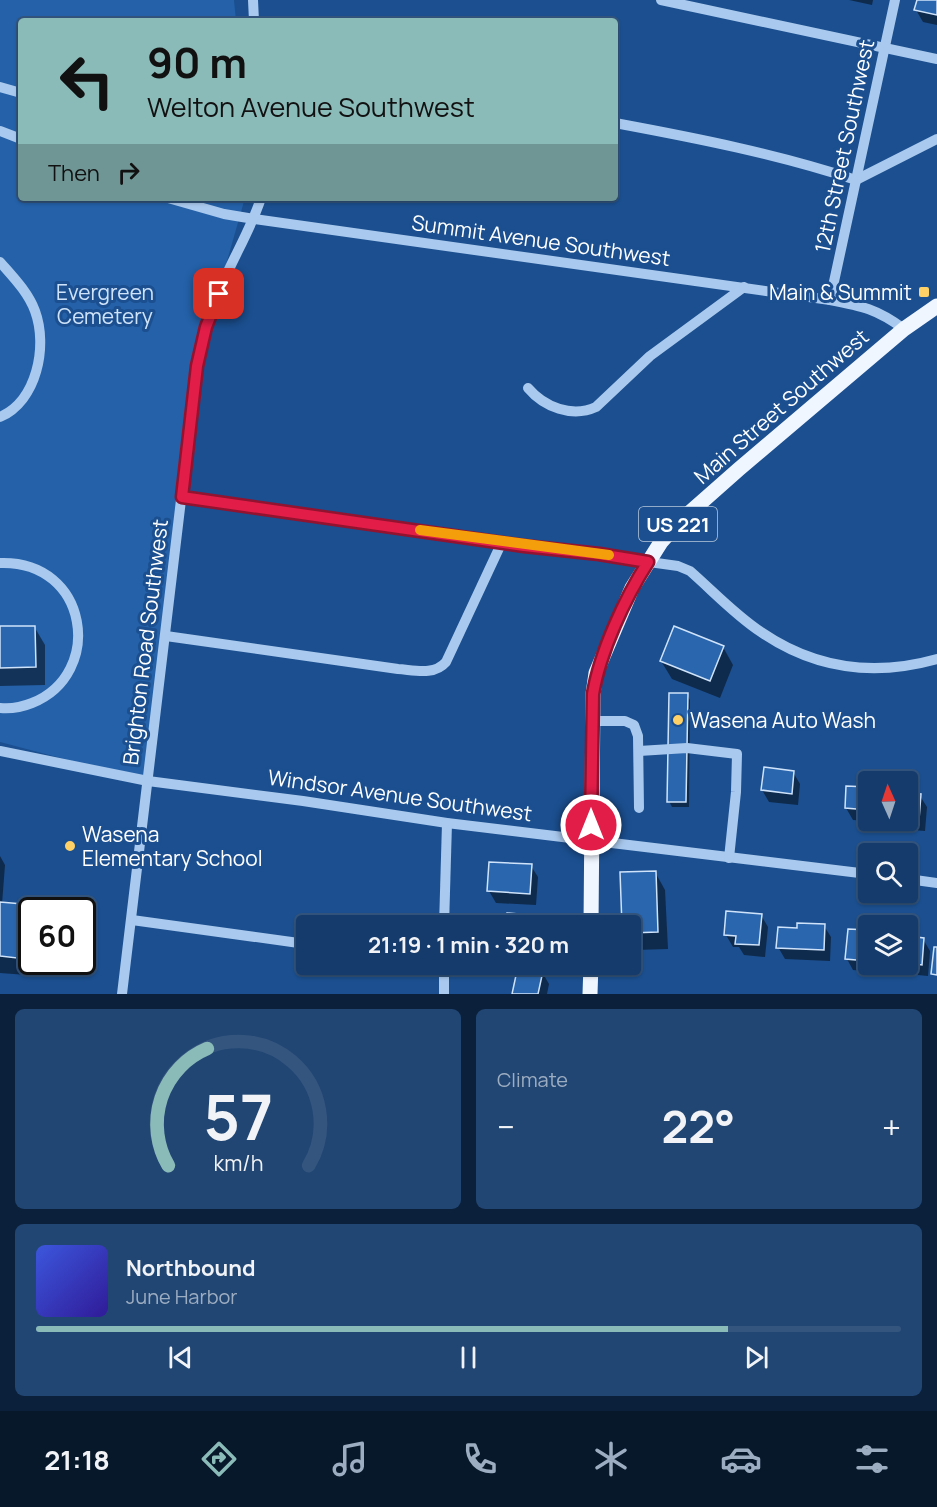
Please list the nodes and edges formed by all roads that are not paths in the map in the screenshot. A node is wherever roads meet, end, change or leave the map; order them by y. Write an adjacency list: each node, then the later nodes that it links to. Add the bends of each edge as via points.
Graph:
1 (253, 0): 4 (street)
2 (661, 0): 5 (street)
3 (896, 0): 5 (street, 12th Street Southwest)
4 (254, 18)
5 (885, 48): 6 (street); 13 (street, 12th Street Southwest)
6 (937, 59)
7 (0, 87): 8 (street)
8 (18, 92)
9 (618, 124): 13 (street, via 754,150)
10 (0, 131): 11 (street)
11 (18, 138)
12 (937, 139): 13 (street)
13 (855, 180): 19 (street, 12th Street Southwest)
14 (178, 201): 16 (street, Summit Avenue Southwest)
15 (260, 201): 16 (street, Brighton Road Southwest)
16 (254, 219): 18 (street, Summit Avenue Southwest); 24 (street, Brighton Road Southwest, via 206,327 197,366)
17 (0, 261): 23 (street, via 35,311 40,341 31,385 17,405)
18 (744, 287): 19 (street, Summit Avenue Southwest); 22 (street, via 650,356 586,412 575,413 546,404)
19 (830, 300): 21 (street, Summit Avenue Southwest, via 864,306)
20 (937, 306): 21 (main road, Main Street Southwest / US 221)
21 (904, 329): 26 (main road, Main Street Southwest / US 221, via 679,522)
22 (528, 388)
23 (0, 417)
24 (182, 497): 25 (street); 28 (street, Brighton Road Southwest)
25 (502, 542): 26 (street); 28 (street, via 446,662 432,671)
26 (648, 562): 29 (street, via 690,571 759,630 810,659 891,668); 31 (main road, Main Street Southwest / US 221, via 632,588 596,673)
27 (0, 563): 30 (street, via 29,567 62,587 72,601 78,638 73,660 51,693 23,706)
28 (166, 636): 34 (street, Brighton Road Southwest)
29 (937, 659)
30 (0, 708)
31 (592, 721): 33 (street, via 625,721 634,725); 37 (main road, Main Street Southwest / US 221)
32 (0, 751): 34 (street, Windsor Avenue Southwest)
33 (639, 751): 35 (street); 38 (street, via 687,748 737,754)
34 (148, 781): 36 (street, Windsor Avenue Southwest); 44 (street, Brighton Road Southwest)
35 (639, 808)
36 (447, 823): 37 (street, Windsor Avenue Southwest); 42 (street)
37 (591, 840): 38 (street, Windsor Avenue Southwest); 43 (main road, Main Street Southwest / US 221)
38 (729, 858): 39 (street, Windsor Avenue Southwest)
39 (858, 873)
40 (918, 880): 41 (street)
41 (937, 883)
42 (444, 915)
43 (591, 915)
44 (132, 920): 45 (street); 48 (street, Brighton Road Southwest)
45 (296, 943)
46 (444, 975): 49 (street)
47 (591, 975): 50 (main road)
48 (122, 994)
49 (444, 994)
50 (590, 994)

